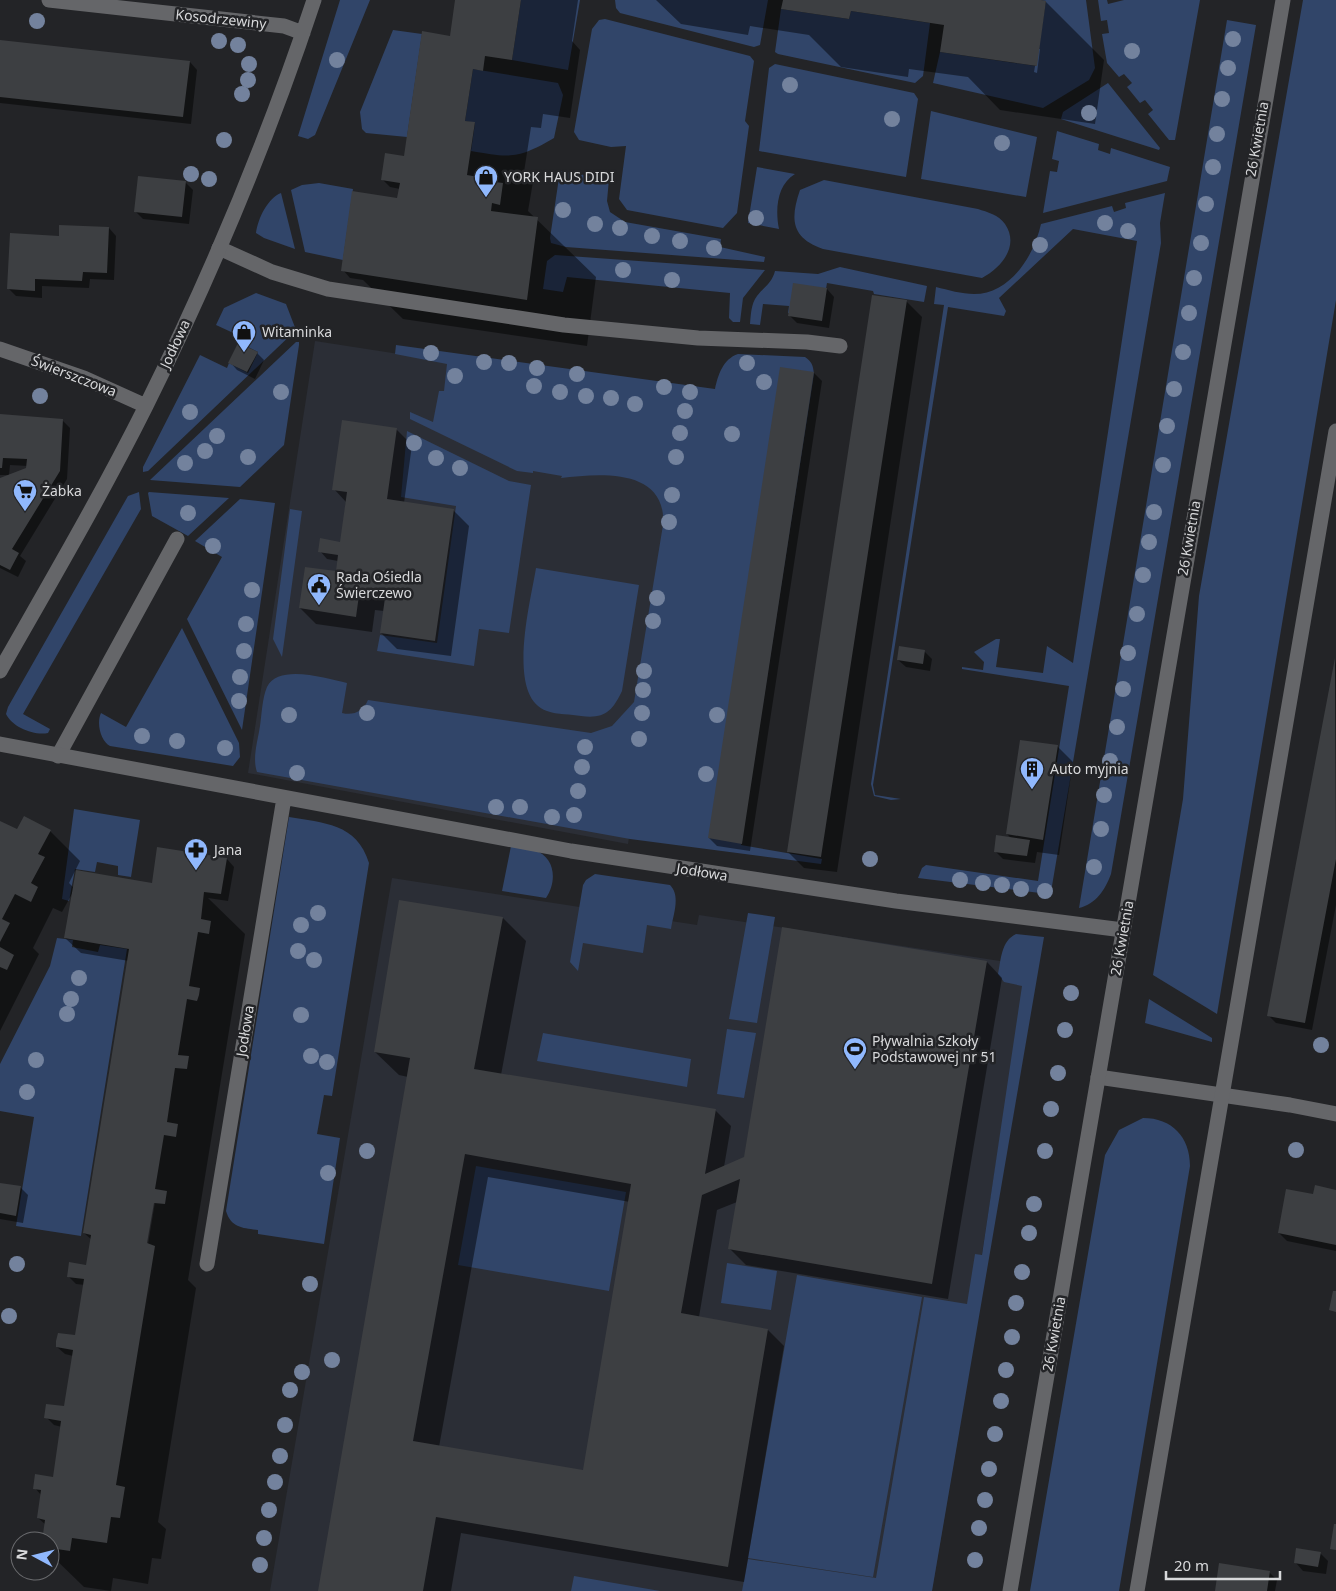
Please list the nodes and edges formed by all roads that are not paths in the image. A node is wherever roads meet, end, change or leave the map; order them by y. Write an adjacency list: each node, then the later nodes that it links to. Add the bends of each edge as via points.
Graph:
1 (49, 0): 4 (street, Kosodrzewiny, via 284,26)
2 (314, 0): 4 (street, Jodłowa)
3 (1283, 0): 15 (street, 26 Kwietnia)
4 (303, 33): 5 (street, Jodłowa)
5 (219, 248): 6 (street, via 272,272 328,289 564,325 698,338); 8 (street, Jodłowa)
6 (840, 346)
7 (0, 349): 8 (street, Świerszczowa, via 84,378)
8 (146, 406): 11 (street, Jodłowa)
9 (1336, 431): 17 (street)
10 (177, 539): 13 (street)
11 (0, 671)
12 (0, 744): 13 (street, Jodłowa)
13 (58, 756): 14 (street, Jodłowa)
14 (284, 798): 15 (street, Jodłowa, via 571,850 886,899); 19 (street, Jodłowa)
15 (1123, 930): 16 (street, 26 Kwietnia)
16 (1098, 1077): 17 (street); 20 (street, 26 Kwietnia)
17 (1223, 1095): 18 (street); 21 (street)
18 (1336, 1114)
19 (207, 1264)
20 (1010, 1591)
21 (1137, 1591)

